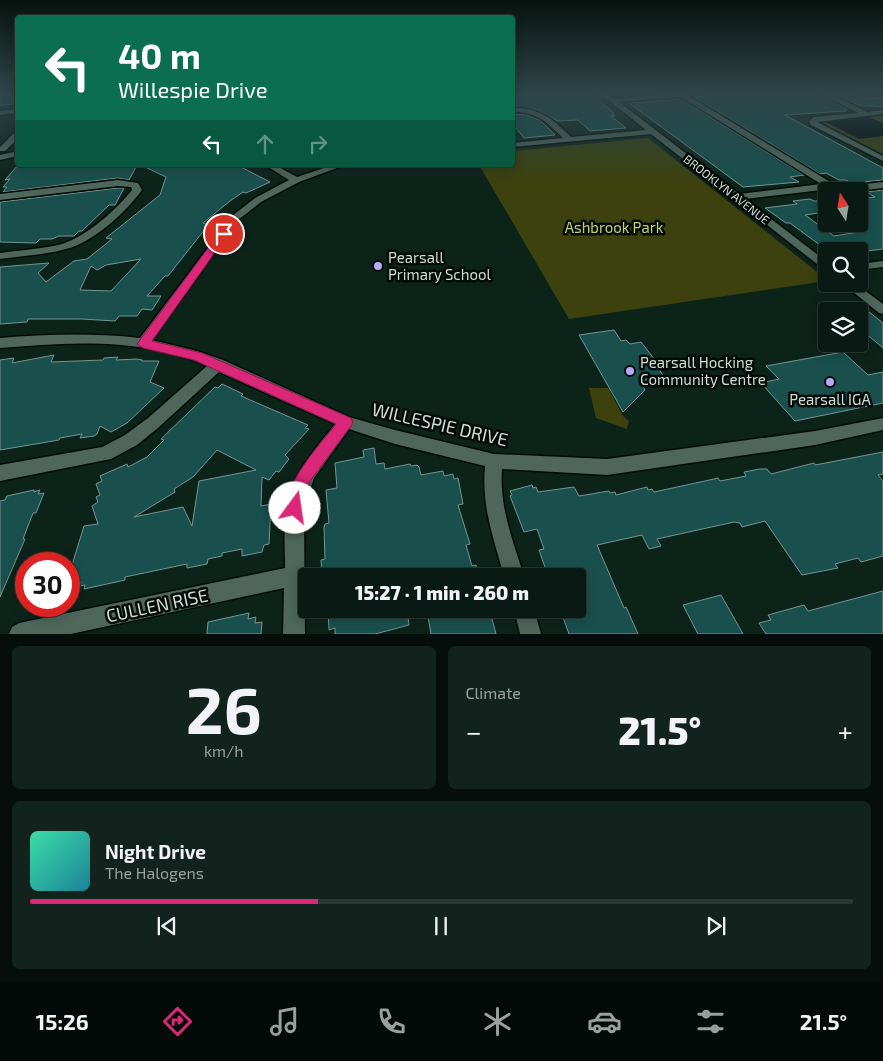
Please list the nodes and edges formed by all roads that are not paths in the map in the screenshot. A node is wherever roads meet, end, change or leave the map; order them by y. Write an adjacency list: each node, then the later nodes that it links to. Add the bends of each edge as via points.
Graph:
1 (552, 124): 7 (street)
2 (642, 124): 5 (street, BROOKLYN AVENUE)
3 (729, 124): 17 (street)
4 (814, 124): 13 (street)
5 (653, 132): 7 (street); 22 (street, BROOKLYN AVENUE)
6 (15, 137): 10 (street)
7 (569, 140): 8 (street)
8 (515, 145)
9 (15, 148): 10 (street)
10 (1, 149)
11 (15, 149): 12 (street)
12 (0, 158)
13 (883, 159)
14 (273, 167): 16 (street)
15 (335, 167): 16 (street)
16 (296, 180): 30 (street, via 258,200 235,218)
17 (824, 182)
18 (883, 184): 19 (street)
19 (868, 186)
20 (818, 187): 22 (street)
21 (0, 197): 23 (street, via 118,183 132,183 137,190 123,207 81,240 64,248)
22 (737, 197): 24 (street, BROOKLYN AVENUE)
23 (0, 256)
24 (818, 260)
25 (883, 264): 26 (street)
26 (868, 266)
27 (859, 292): 28 (street)
28 (883, 310)
29 (0, 344): 30 (street, WILLESPIE DRIVE, via 103,339)
30 (143, 344): 31 (street, WILLESPIE DRIVE)
31 (218, 364): 32 (street, WILLESPIE DRIVE); 35 (street, via 153,424 105,454)
32 (346, 422): 34 (street, WILLESPIE DRIVE); 37 (street, via 305,476 298,491)
33 (883, 424): 34 (street, WILLESPIE DRIVE, via 814,438 607,467)
34 (494, 462): 36 (street, via 494,508)
35 (0, 473)
36 (512, 568)
37 (295, 576): 39 (street, CULLEN RISE); 40 (street)
38 (527, 618): 41 (street)
39 (19, 634)
40 (294, 634)
41 (531, 634)

